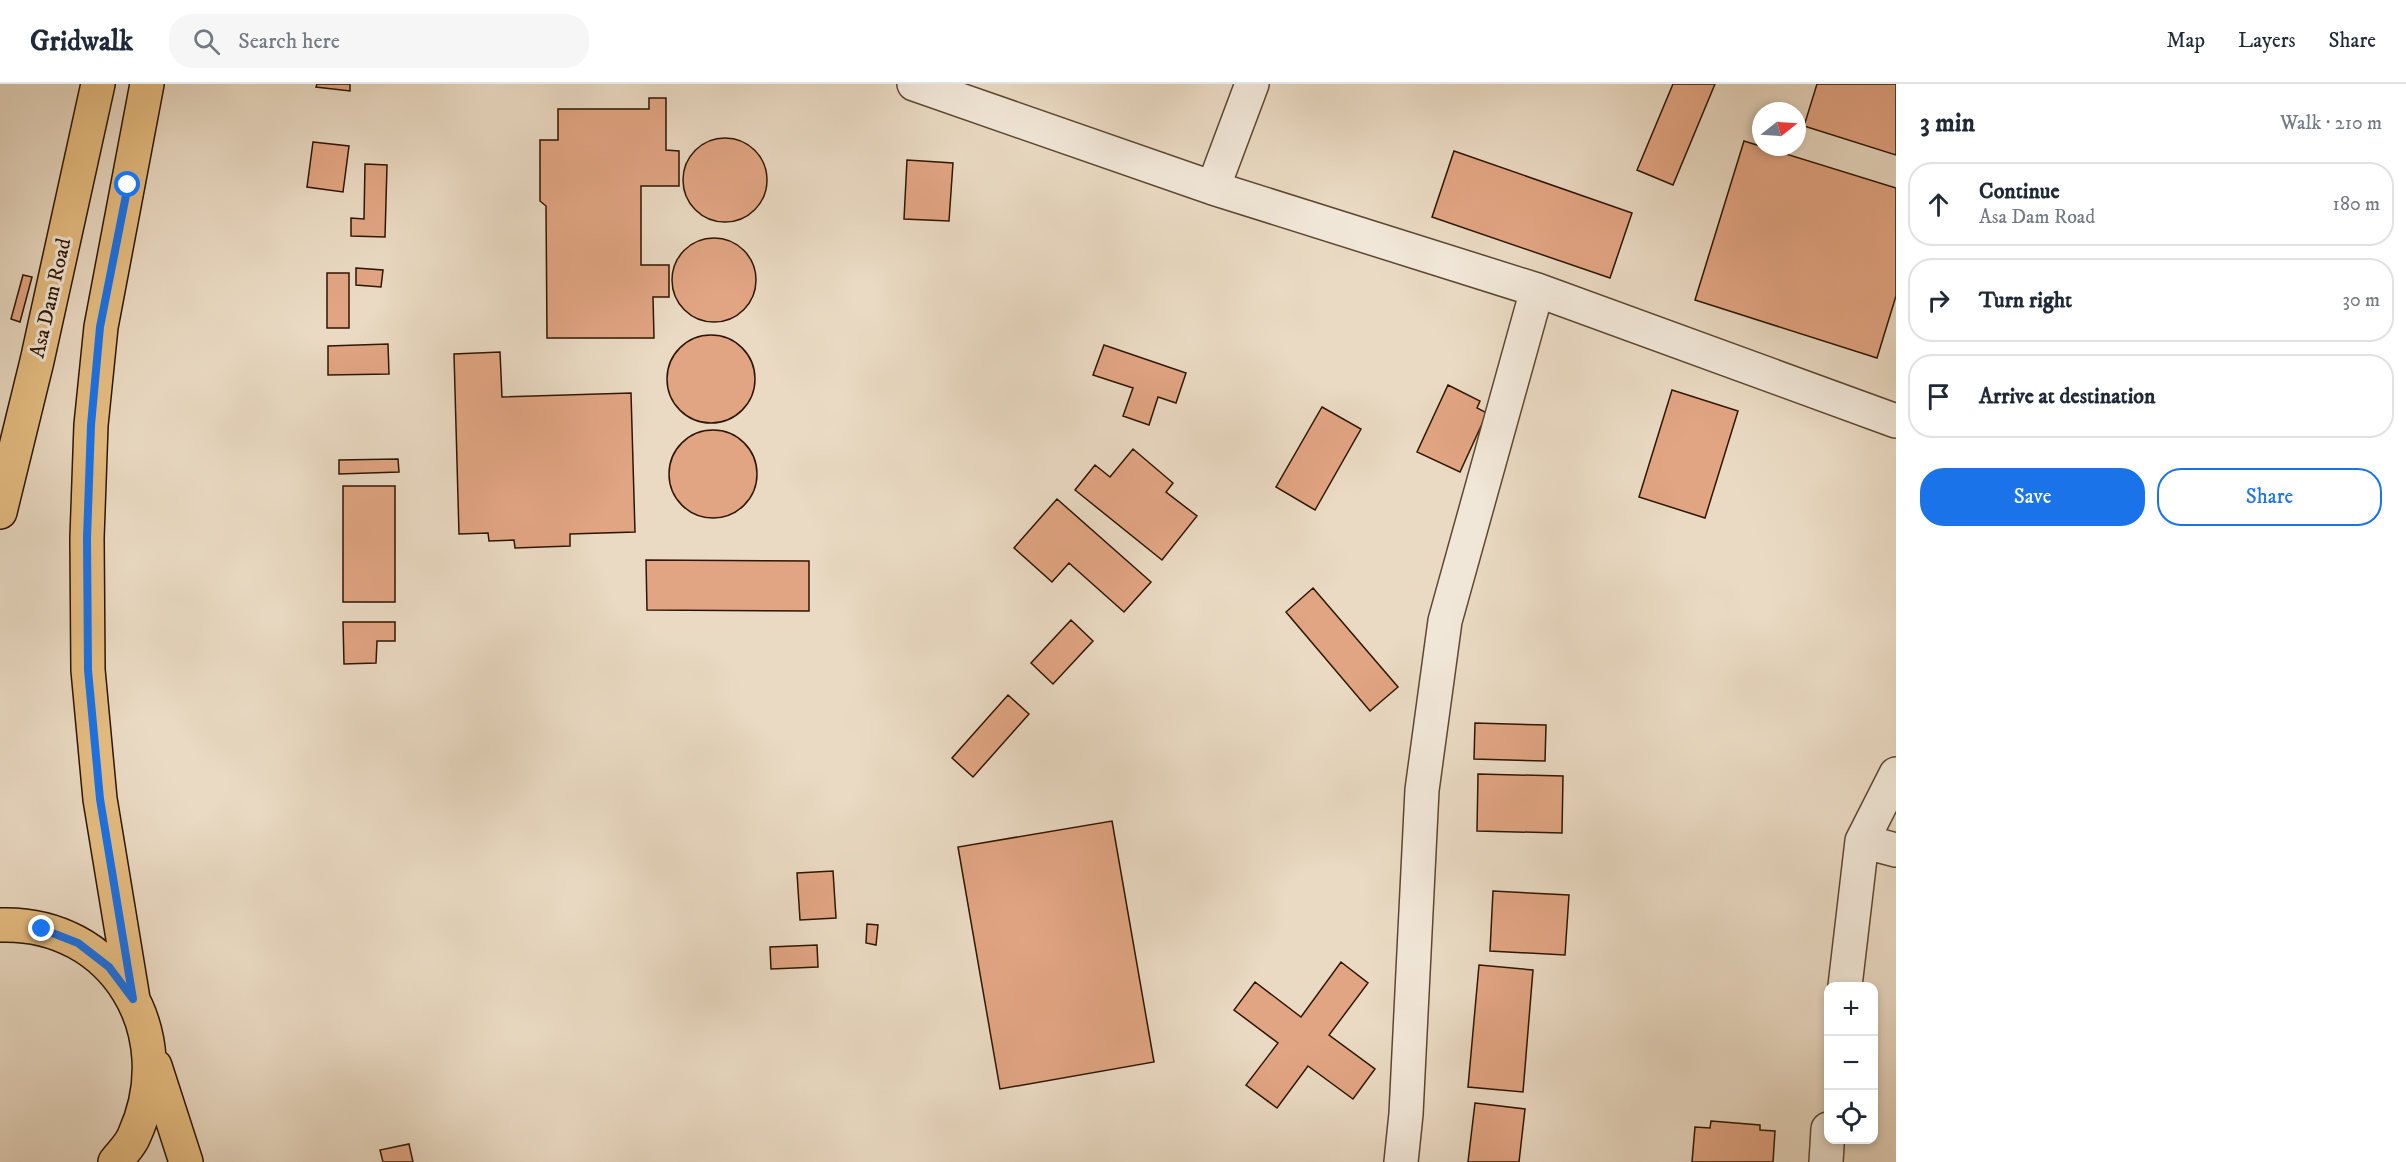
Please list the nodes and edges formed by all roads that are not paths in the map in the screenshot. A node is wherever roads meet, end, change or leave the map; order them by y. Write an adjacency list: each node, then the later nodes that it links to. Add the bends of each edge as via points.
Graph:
1 (98, 84): 8 (main road, Asa Dam Road)
2 (914, 84): 5 (street)
3 (1252, 84): 5 (street)
4 (140, 86): 14 (main road, via 100,327 87,538 88,670 100,799)
5 (1213, 189): 6 (street)
6 (1537, 291): 7 (street); 19 (street, via 1445,621 1422,790)
7 (1896, 421)
8 (0, 512)
9 (1896, 774): 10 (street)
10 (1862, 841): 11 (street); 13 (street)
11 (1896, 850)
12 (0, 925): 14 (main road, via 42,929 78,943 109,967)
13 (1846, 982)
14 (133, 999): 15 (main road)
15 (150, 1048): 17 (main road, via 149,1095 134,1138); 18 (main road)
16 (1827, 1144): 20 (street)
17 (115, 1162)
18 (186, 1162)
19 (1401, 1162)
20 (1826, 1162)

